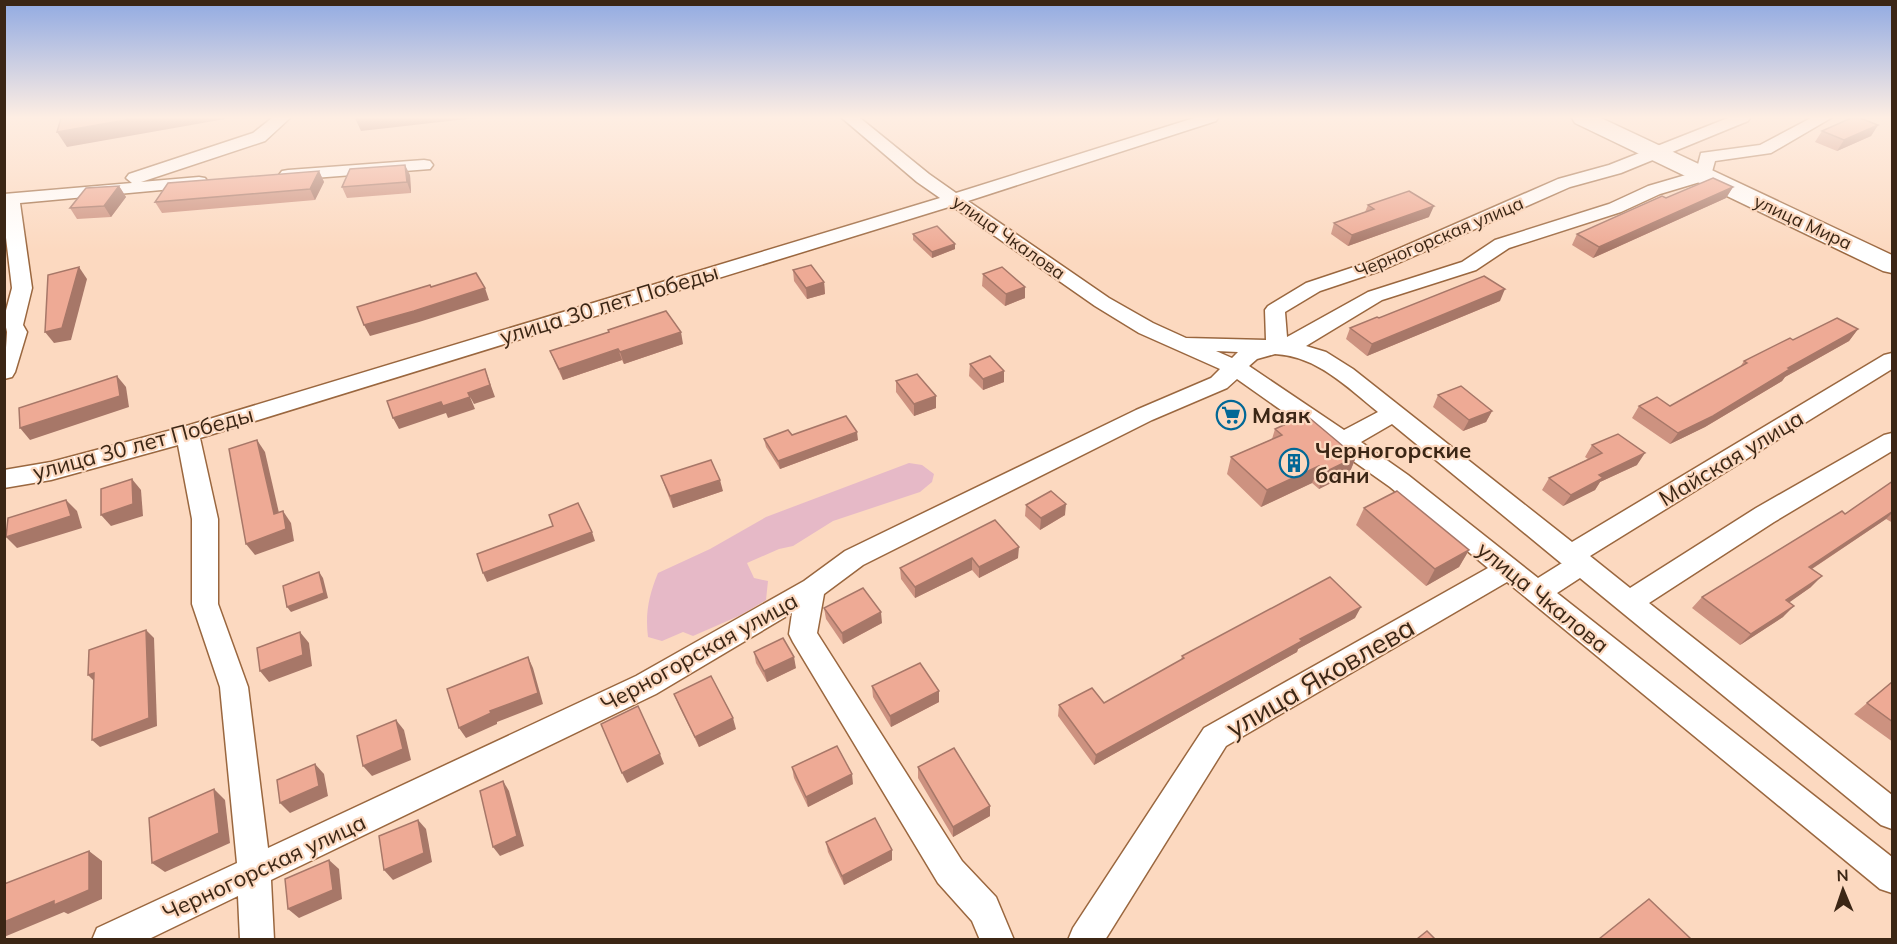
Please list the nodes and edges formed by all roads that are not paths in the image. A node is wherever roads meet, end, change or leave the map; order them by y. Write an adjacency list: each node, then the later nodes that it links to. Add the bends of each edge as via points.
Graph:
1 (185, 162): 11 (street)
2 (904, 162): 13 (street, улица Чкалова)
3 (1072, 162): 13 (street, улица 30 лет Победы)
4 (1633, 162): 17 (street, Черногорская улица, via 1564,183 1373,267 1313,287 1275,310)
5 (1676, 162): 8 (main road, улица Мира)
6 (1706, 162): 8 (street)
7 (424, 165): 9 (street)
8 (1704, 175): 14 (main road, улица Мира); 17 (street, Черногорская улица, via 1502,244 1469,266 1375,296 1299,341)
9 (273, 177)
10 (215, 181): 11 (street)
11 (75, 192): 12 (street)
12 (8, 199): 15 (street, via 21,288)
13 (956, 199): 16 (street, улица Чкалова, via 1102,302); 22 (street, улица 30 лет Победы)
14 (1893, 265)
15 (9, 326): 20 (street, via 17,332)
16 (1178, 342): 17 (street, улица Чкалова); 19 (street, улица Чкалова)
17 (1277, 347): 19 (street, Черногорская улица, via 1249,354); 21 (street, улица Чкалова, via 1318,357)
18 (1893, 360): 26 (street, Майская улица)
19 (1236, 368): 23 (street, улица Чкалова); 28 (street, Черногорская улица, via 1219,383 1144,415 854,558)
20 (4, 372)
21 (1394, 413): 23 (street); 26 (street, улица Чкалова)
22 (187, 434): 25 (street, улица 30 лет Победы, via 51,471); 32 (street, via 205,519 205,604 234,687)
23 (1343, 441): 27 (street, улица Чкалова)
24 (1893, 441): 30 (street, via 1765,515)
25 (4, 478)
26 (1575, 560): 29 (street, Майская улица); 30 (street, улица Чкалова)
27 (1508, 569): 29 (street, улица Чкалова); 37 (street, улица Яковлева, via 1215,737)
28 (813, 588): 32 (street, Черногорская улица, via 645,686); 36 (street, via 803,634 950,872 984,909)
29 (1537, 591): 33 (street, улица Чкалова)
30 (1628, 603): 31 (street, улица Чкалова)
31 (1893, 814)
32 (254, 873): 34 (street, Черногорская улица); 35 (street)
33 (1893, 877)
34 (109, 939)
35 (257, 939)
36 (998, 939)
37 (1085, 939)

